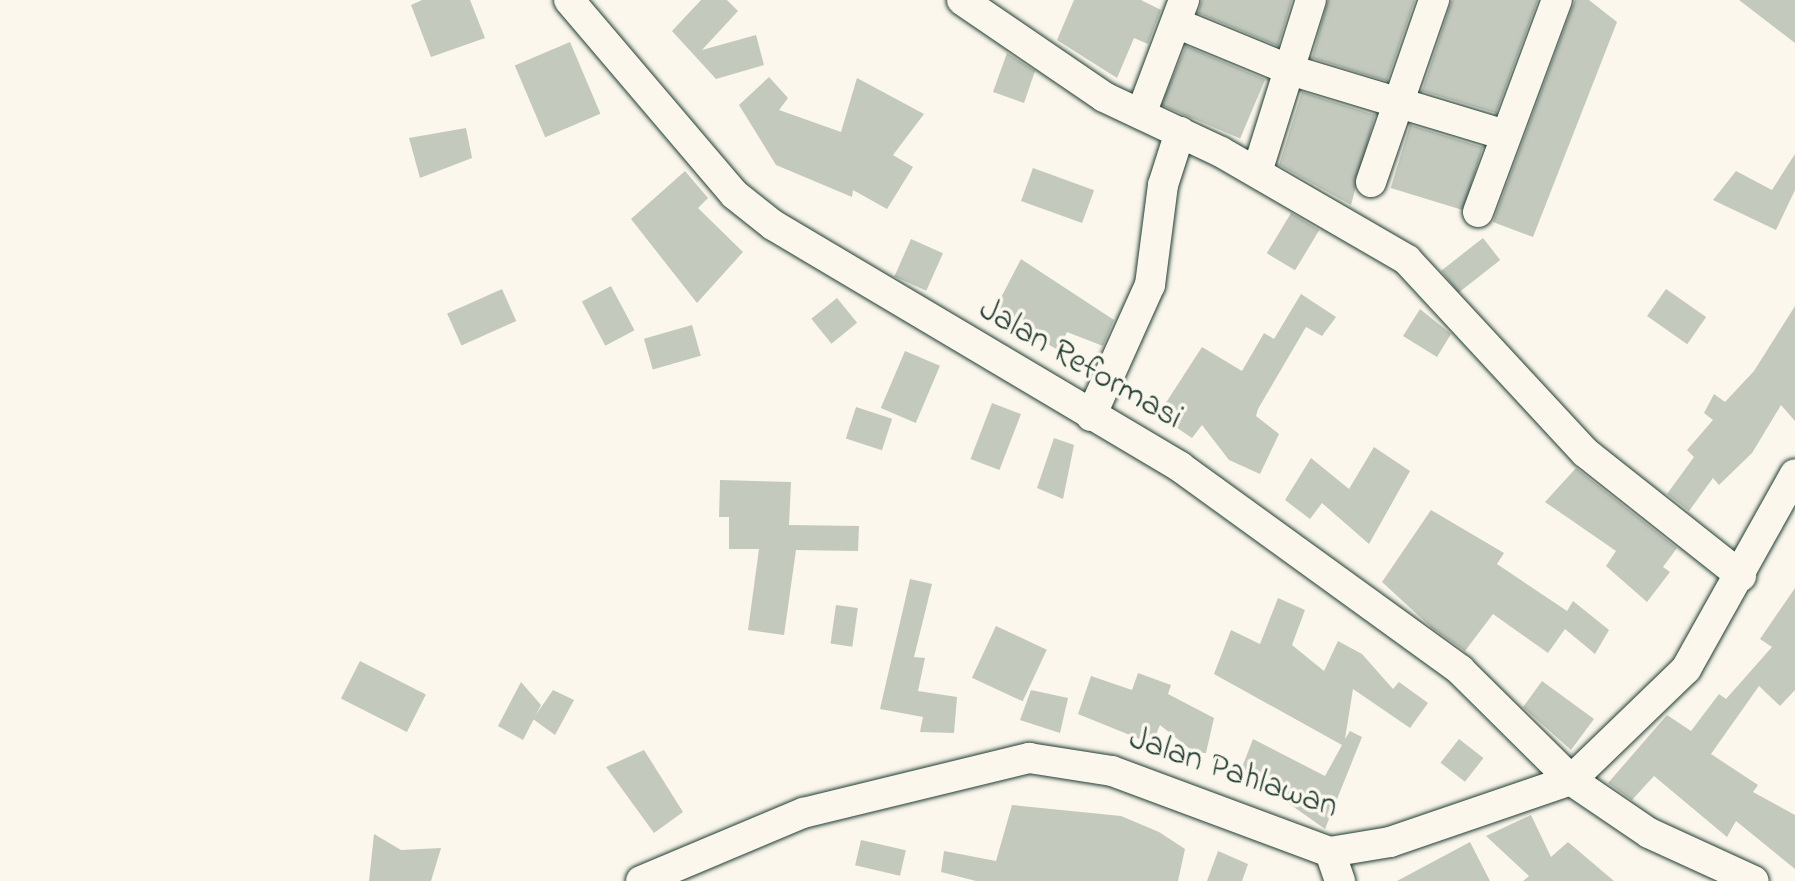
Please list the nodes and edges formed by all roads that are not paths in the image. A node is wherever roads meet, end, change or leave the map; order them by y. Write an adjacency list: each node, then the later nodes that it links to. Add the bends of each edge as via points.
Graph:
1 (569, 0): 15 (street, Jalan Reformasi, via 734,194)
2 (962, 0): 9 (street)
3 (1311, 0): 7 (street)
4 (1434, 0): 8 (street)
5 (1557, 0): 11 (street)
6 (1180, 11): 7 (street); 9 (street)
7 (1290, 70): 8 (street); 12 (street)
8 (1400, 104): 11 (street); 13 (street)
9 (1141, 114): 10 (street)
10 (1180, 132): 12 (street); 15 (street, via 1163,185 1150,285)
11 (1505, 135): 14 (street)
12 (1257, 172): 17 (street, via 1407,260 1586,453)
13 (1371, 182)
14 (1478, 212)
15 (1091, 416): 18 (street, Jalan Reformasi, via 1180,467 1460,670)
16 (1795, 474): 17 (street, Jalan Pahlawan)
17 (1741, 576): 18 (street, Jalan Pahlawan, via 1686,669)
18 (1571, 780): 19 (street, Jalan Pahlawan, via 1390,842); 22 (street, Jalan Reformasi, via 1649,833)
19 (1330, 852): 20 (street, Jalan Pahlawan, via 1112,771 1029,758 803,813); 21 (street)
20 (641, 881)
21 (1340, 881)
22 (1754, 881)

